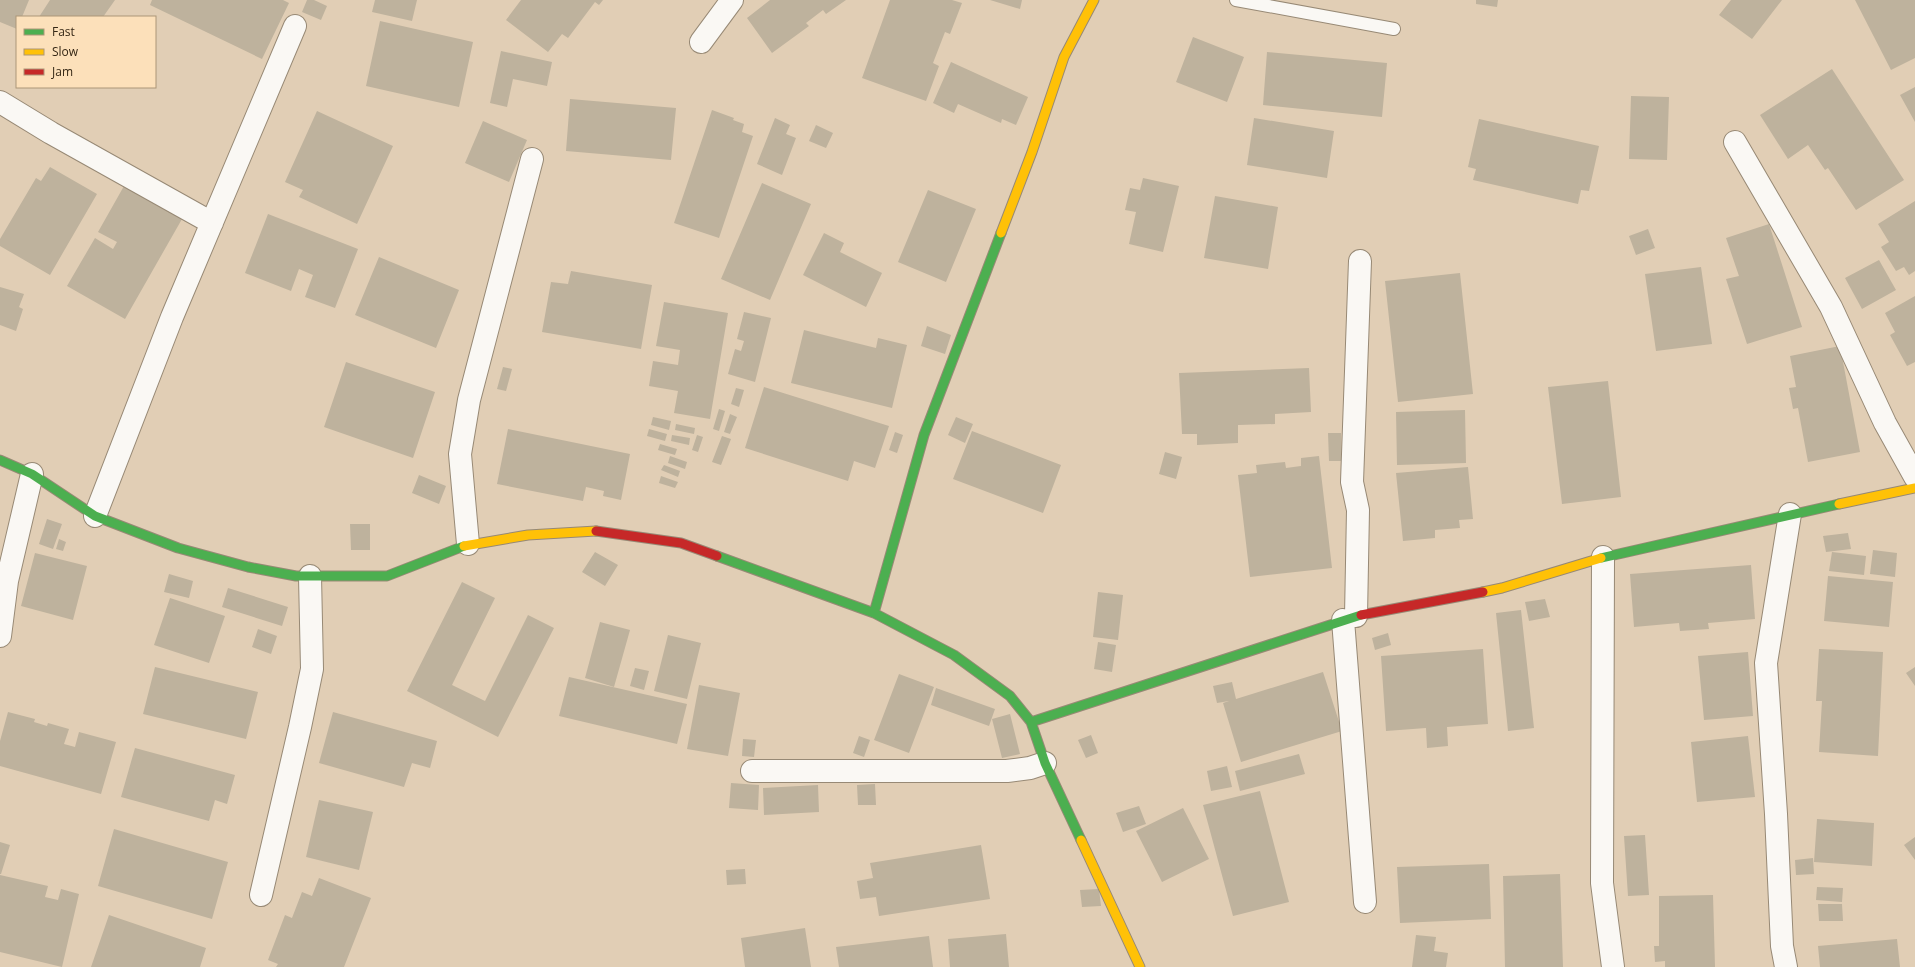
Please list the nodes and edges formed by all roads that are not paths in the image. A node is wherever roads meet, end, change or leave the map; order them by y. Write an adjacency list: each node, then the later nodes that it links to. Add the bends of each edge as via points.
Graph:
1 (732, 0): 6 (street)
2 (1094, 0): 21 (street, via 1064,57 1032,152 924,435)
3 (1236, 0): 5 (lane)
4 (295, 26): 10 (street)
5 (1394, 29)
6 (701, 42)
7 (0, 102): 10 (street)
8 (1736, 142): 14 (street, via 1831,308 1885,423)
9 (532, 159): 18 (street, via 470,400 460,454)
10 (212, 223): 17 (street, via 172,317)
11 (1360, 261): 22 (street, via 1352,482 1358,510)
12 (0, 460): 13 (street)
13 (32, 474): 17 (street); 23 (street, via 7,581)
14 (1915, 477)
15 (1915, 488): 16 (street)
16 (1790, 514): 19 (street); 31 (street, via 1766,663 1782,946)
17 (95, 516): 20 (street, via 178,548 234,563 296,576)
18 (468, 544): 20 (street, via 387,576); 21 (street, via 528,534 603,531 681,544)
19 (1603, 557): 22 (street, via 1502,588); 30 (street, via 1602,883)
20 (310, 576): 27 (street, via 312,669)
21 (874, 613): 24 (street, via 954,655 1010,696)
22 (1350, 618): 24 (street); 28 (street)
23 (0, 636)
24 (1030, 722): 25 (street)
25 (1045, 763): 26 (street, via 1007,771); 29 (street)
26 (752, 771)
27 (261, 895)
28 (1365, 902)
29 (1140, 967)
30 (1613, 967)
31 (1786, 967)

